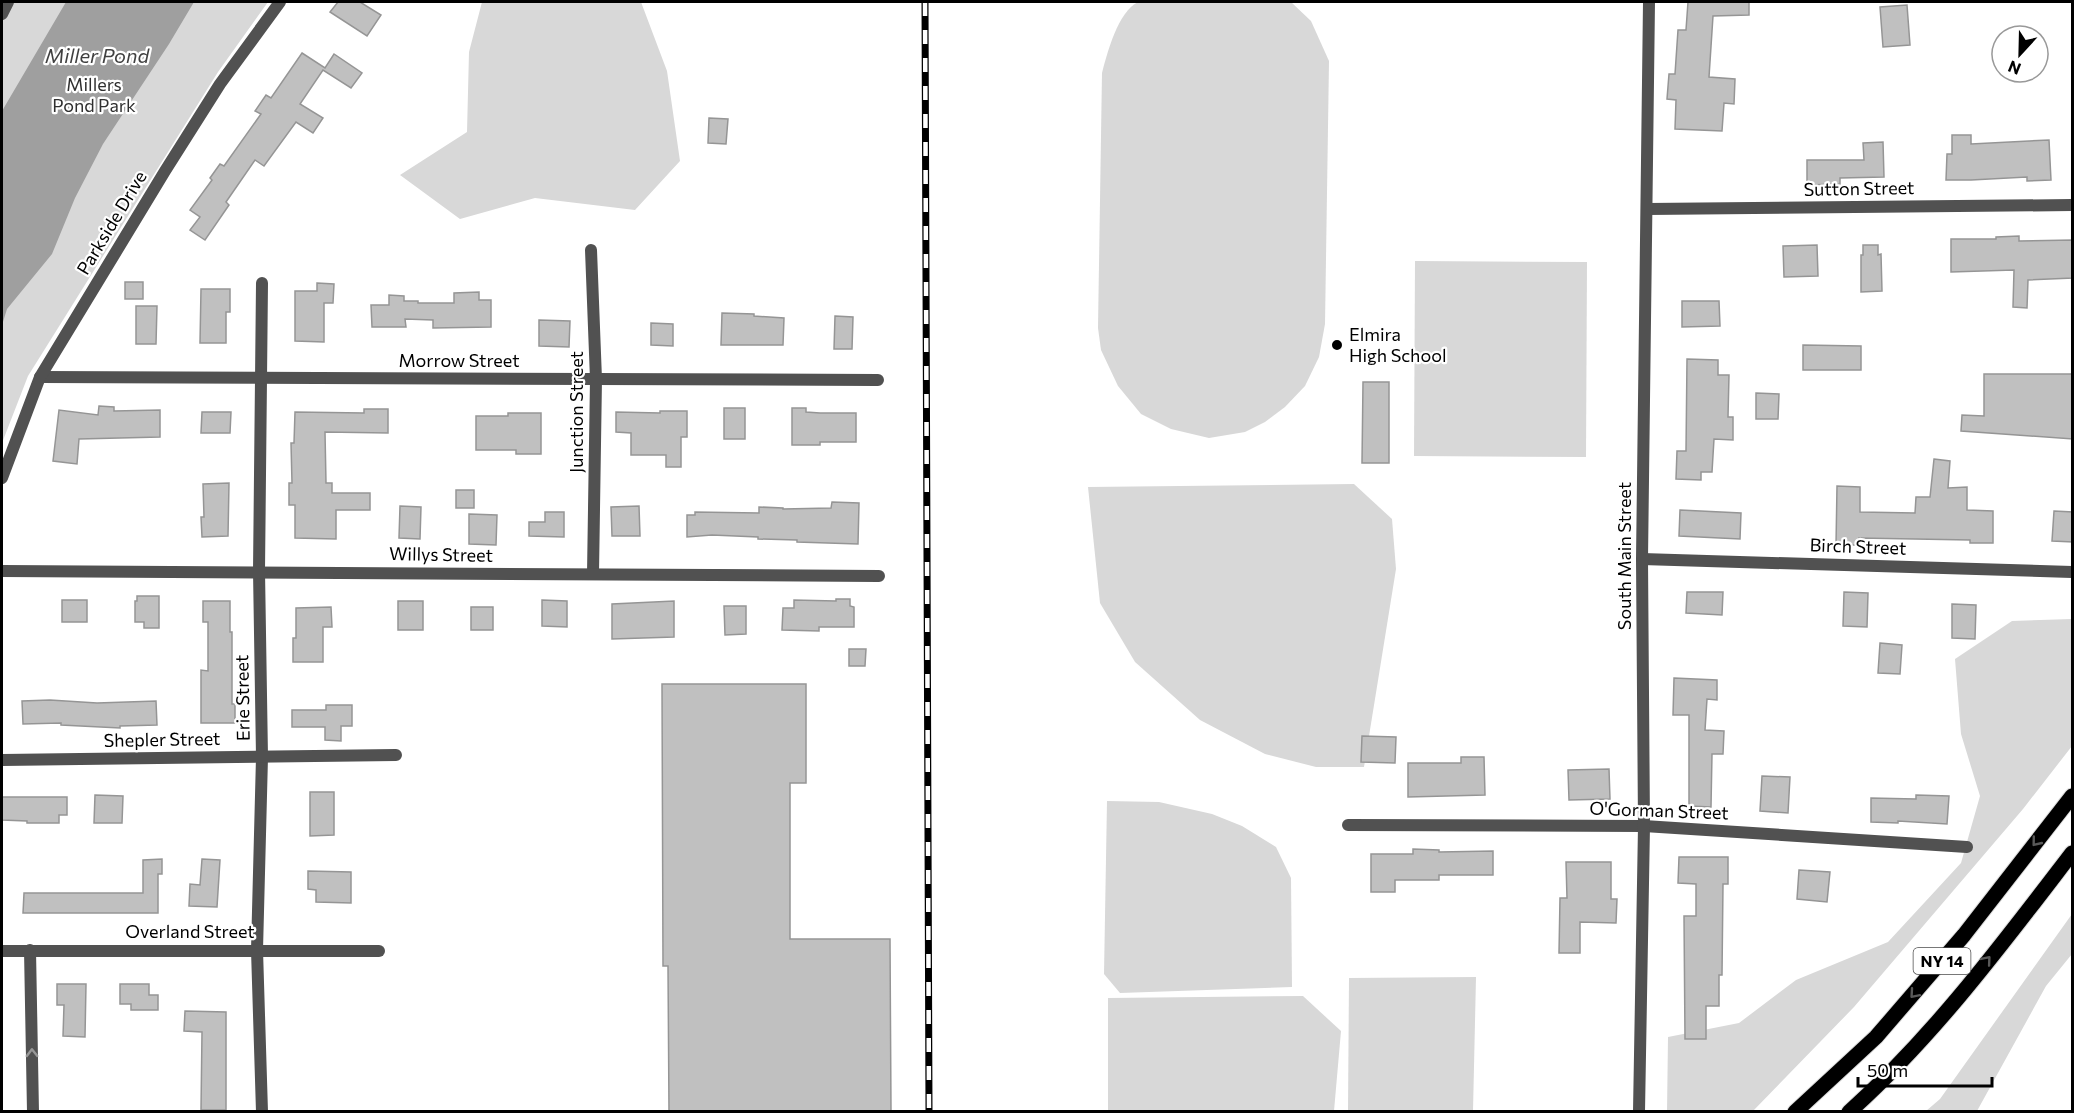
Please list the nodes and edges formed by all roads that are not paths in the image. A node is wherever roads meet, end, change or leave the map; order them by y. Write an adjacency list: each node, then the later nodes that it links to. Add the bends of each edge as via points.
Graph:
1 (8, 2): 4 (street)
2 (280, 2): 9 (street, Parkside Drive, via 220,84)
3 (1649, 2): 6 (street, South Main Street)
4 (2, 14)
5 (2073, 206): 6 (street, Sutton Street)
6 (1647, 209): 14 (street, South Main Street)
7 (591, 250): 11 (street, Junction Street)
8 (262, 283): 10 (street, Erie Street)
9 (39, 377): 10 (street, Morrow Street); 13 (street, Parkside Drive)
10 (261, 379): 11 (street, Morrow Street); 16 (street, Erie Street)
11 (596, 379): 12 (street, Morrow Street); 18 (street, Junction Street)
12 (878, 380)
13 (2, 478)
14 (1642, 559): 17 (street, Birch Street); 25 (street, South Main Street)
15 (2, 571): 16 (street, Willys Street)
16 (259, 571): 18 (street, Willys Street); 21 (street, Erie Street)
17 (2073, 572)
18 (593, 574): 19 (street, Willys Street)
19 (879, 576)
20 (396, 755): 21 (street, Shepler Street)
21 (262, 757): 22 (street, Shepler Street); 29 (street, Erie Street)
22 (2, 760)
23 (2073, 796): 35 (main road, NY 14, one-way to 35, via 1964,935 1876,1037)
24 (1348, 825): 25 (street, O'Gorman Street)
25 (1644, 826): 26 (street, O'Gorman Street); 34 (street, South Main Street)
26 (1967, 847)
27 (2073, 853): 36 (main road, NY 14, one-way to 27, via 1904,1060)
28 (30, 950): 29 (street, Overland Street); 30 (street, Overland Street); 32 (street, one-way to 28)
29 (257, 950): 31 (street, Overland Street); 33 (street, Erie Street)
30 (2, 951)
31 (379, 951)
32 (33, 1112)
33 (262, 1112)
34 (1640, 1112)
35 (1795, 1112)
36 (1849, 1112)

